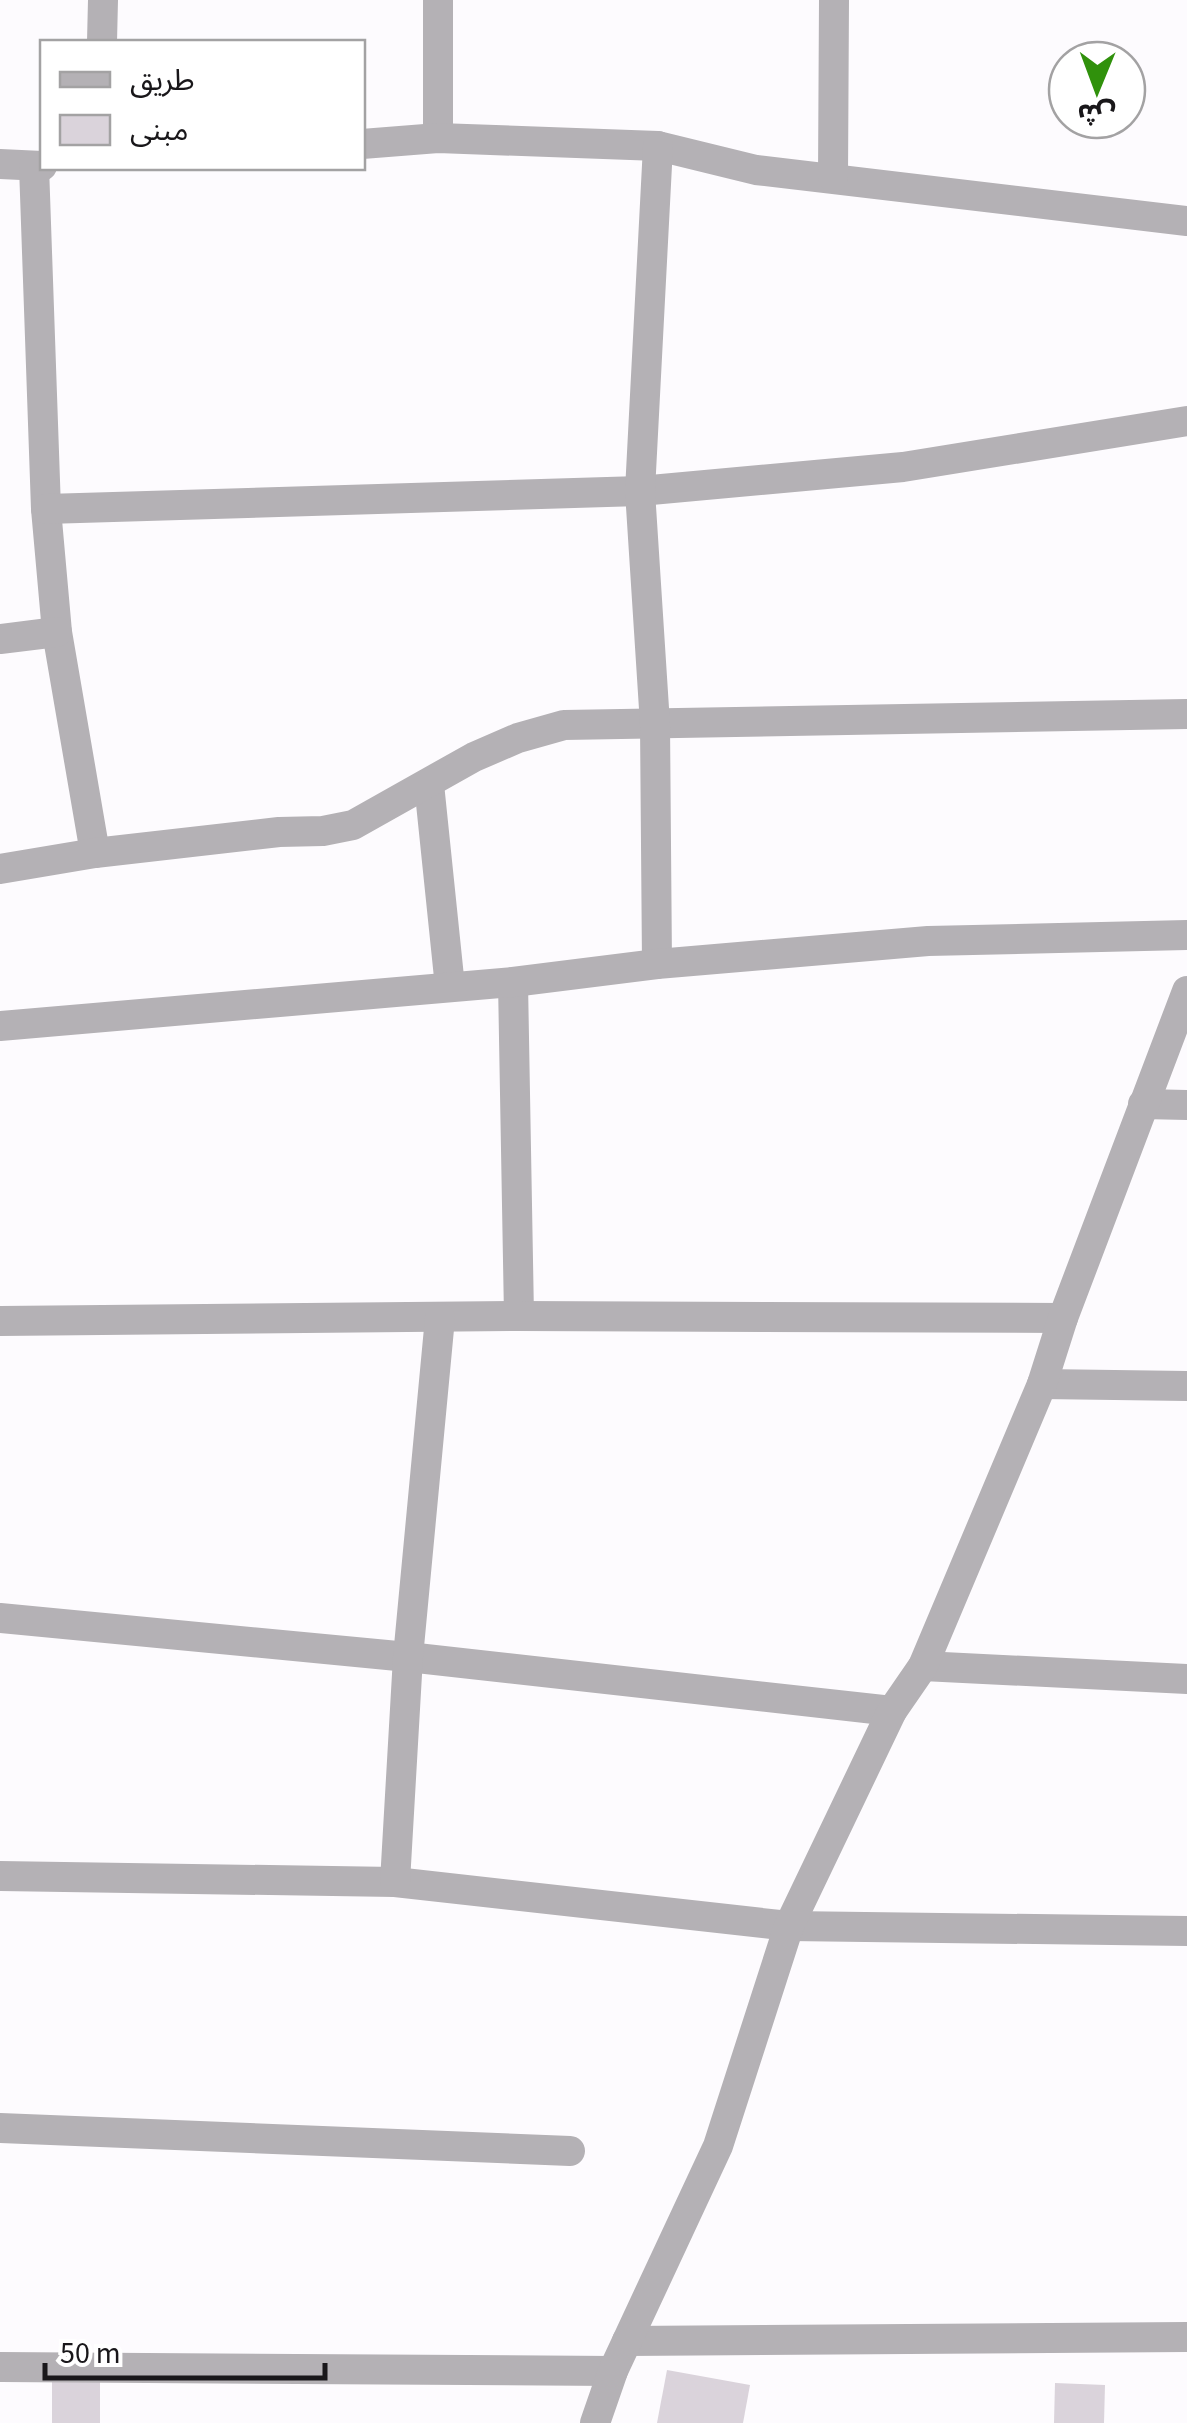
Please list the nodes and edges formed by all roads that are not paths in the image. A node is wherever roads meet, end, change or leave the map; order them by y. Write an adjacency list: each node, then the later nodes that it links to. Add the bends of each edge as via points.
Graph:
1 (103, 0): 4 (street)
2 (438, 0): 5 (street)
3 (834, 0): 10 (street)
4 (102, 40)
5 (438, 138): 6 (street); 7 (street)
6 (365, 144)
7 (658, 146): 10 (street, via 756,170); 13 (street)
8 (0, 164): 9 (street)
9 (38, 166): 14 (street)
10 (833, 177): 11 (street)
11 (1187, 221)
12 (1187, 422): 13 (street, via 902,467)
13 (640, 492): 14 (street); 18 (street)
14 (46, 509): 15 (street)
15 (56, 632): 16 (street); 20 (street)
16 (0, 639)
17 (1187, 714): 18 (street)
18 (655, 724): 19 (street, via 564,725 474,757); 23 (street)
19 (429, 784): 20 (street, via 338,828); 25 (street)
20 (94, 853): 21 (street)
21 (0, 869)
22 (1187, 935): 23 (street, via 928,941)
23 (657, 964): 24 (street)
24 (513, 982): 25 (street); 30 (street)
25 (450, 987): 27 (street)
26 (1187, 992): 28 (street)
27 (0, 1026)
28 (1143, 1104): 29 (street); 32 (street)
29 (1187, 1106)
30 (519, 1316): 31 (street); 32 (street)
31 (440, 1318): 33 (street); 37 (street)
32 (1062, 1318): 34 (street)
33 (0, 1321)
34 (1042, 1384): 35 (street); 38 (street)
35 (1187, 1386)
36 (0, 1618): 37 (street)
37 (408, 1656): 40 (street); 42 (street)
38 (923, 1666): 39 (street); 40 (street)
39 (1187, 1680)
40 (892, 1711): 43 (street)
41 (0, 1876): 42 (street)
42 (394, 1882): 43 (street)
43 (789, 1926): 44 (street); 48 (street, via 718,2146)
44 (1187, 1931)
45 (0, 2128): 46 (street)
46 (570, 2150)
47 (1187, 2337): 48 (street)
48 (627, 2341): 50 (street)
49 (0, 2367): 50 (street)
50 (613, 2371): 51 (street)
51 (595, 2423)

